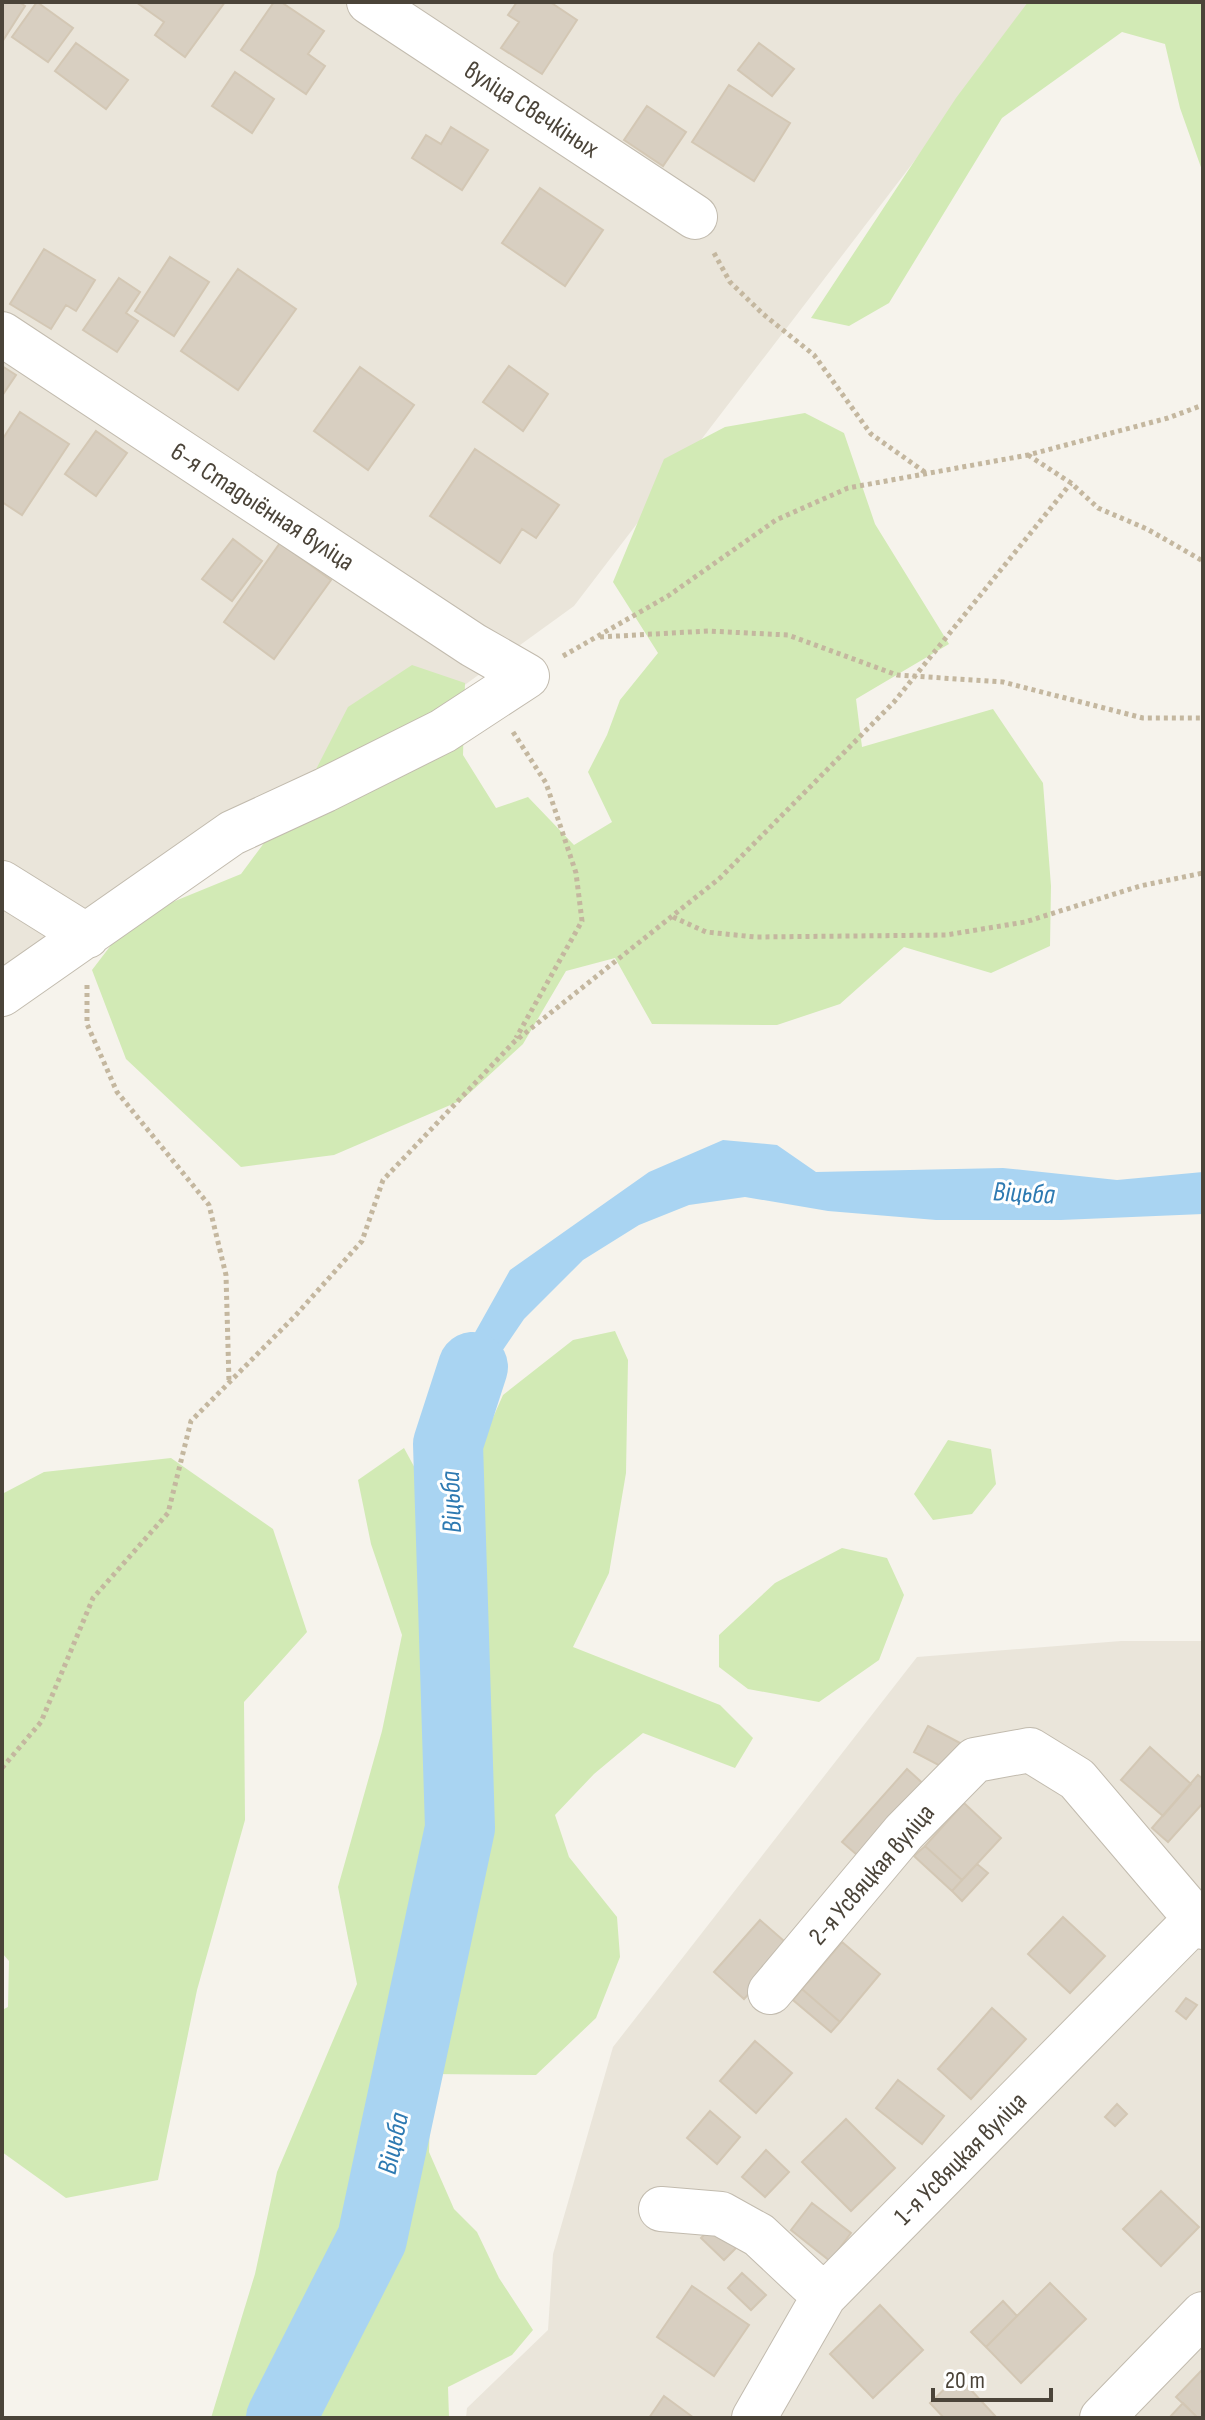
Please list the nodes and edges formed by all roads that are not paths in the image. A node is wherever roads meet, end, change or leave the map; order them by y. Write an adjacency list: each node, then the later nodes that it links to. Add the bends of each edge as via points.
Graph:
1 (369, 2): 2 (street, вуліца Свечкіных)
2 (695, 217)
3 (2, 334): 5 (street, 6-я Стадыённая вуліца, via 527,676 443,731 232,833)
4 (2, 883): 5 (street)
5 (87, 936): 6 (street)
6 (2, 994)
7 (1199, 1924): 8 (street, 2-я Усвяцкая вуліца, via 1077,1779 1030,1750 975,1760 904,1832); 10 (street, 1-я Усвяцкая вуліца)
8 (770, 1992)
9 (661, 2209): 10 (street, via 721,2214 759,2235)
10 (824, 2296): 12 (street, 1-я Усвяцкая вуліца)
11 (1203, 2314): 13 (street)
12 (754, 2418)
13 (1102, 2418)

